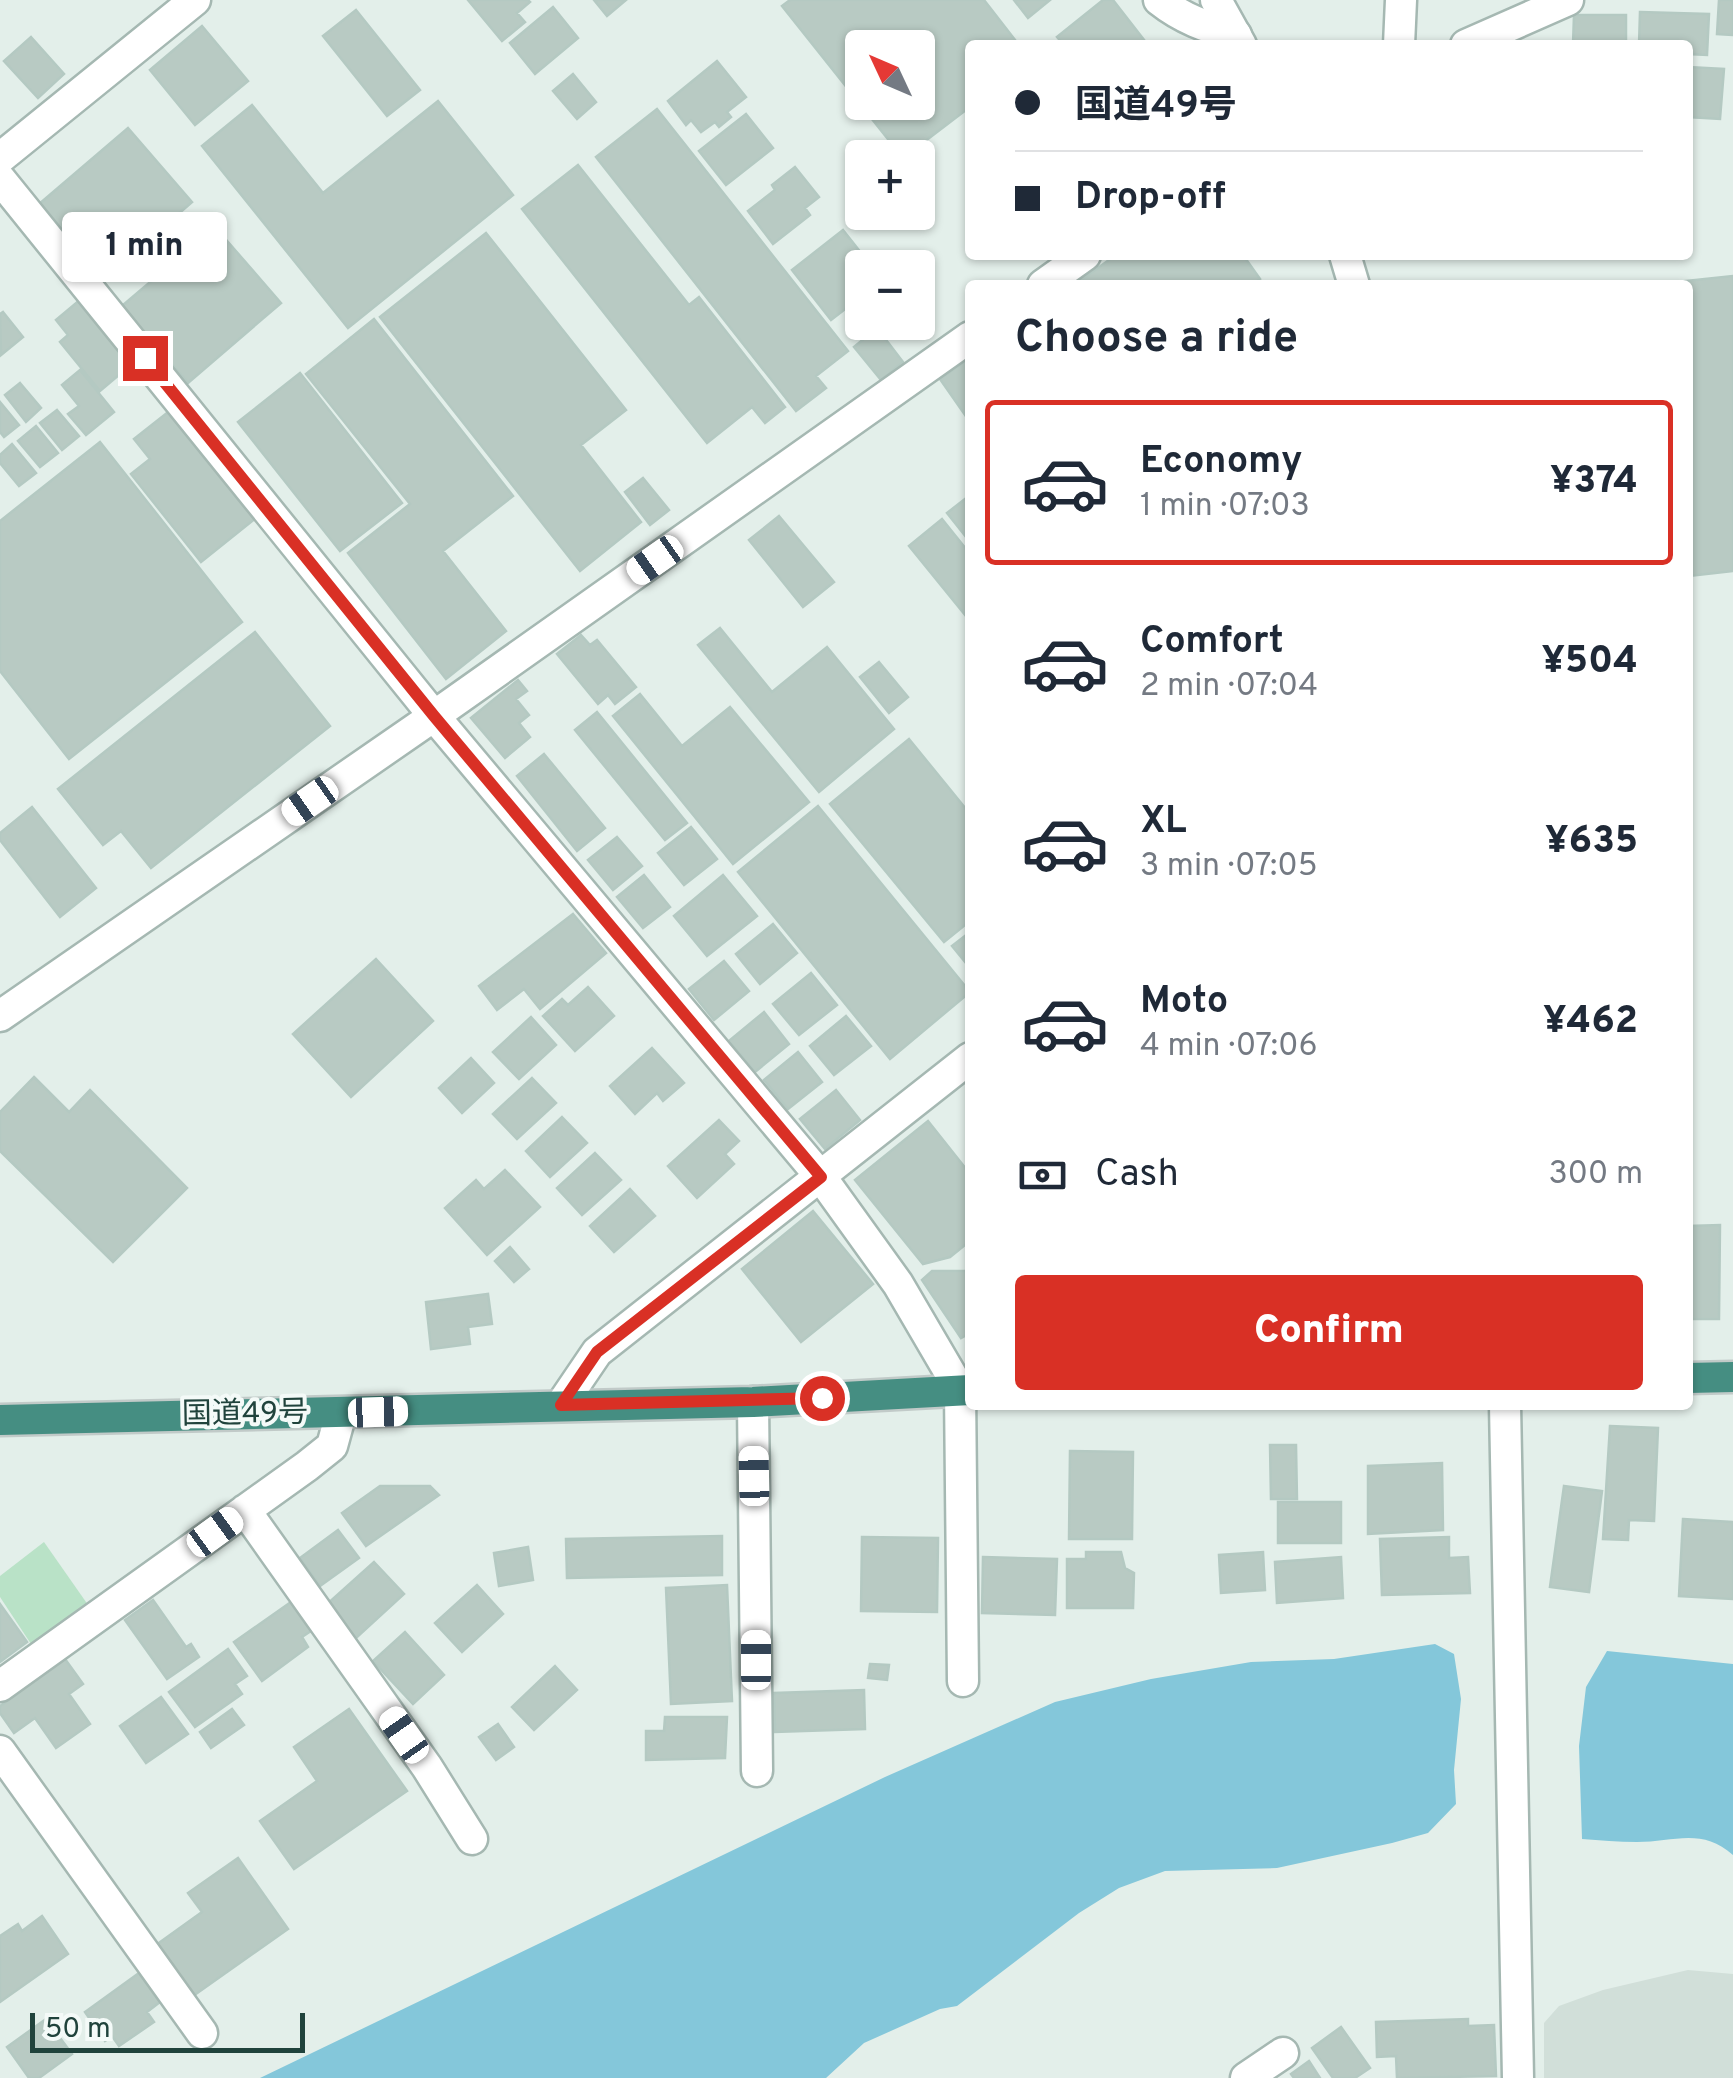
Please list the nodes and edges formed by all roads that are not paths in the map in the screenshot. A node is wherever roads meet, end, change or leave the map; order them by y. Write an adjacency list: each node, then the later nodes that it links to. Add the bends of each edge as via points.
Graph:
1 (195, 0): 9 (street)
2 (1159, 0): 6 (street)
3 (1216, 0): 6 (street)
4 (1402, 0): 7 (street)
5 (1568, 0): 8 (street)
6 (1238, 40)
7 (1399, 40)
8 (1477, 40)
9 (0, 158)
10 (0, 179): 14 (street)
11 (1078, 260): 12 (street)
12 (1050, 280)
13 (965, 340): 14 (street)
14 (434, 716): 15 (street); 17 (street)
15 (0, 1016)
16 (965, 1062): 17 (street)
17 (821, 1177): 20 (street); 22 (street, via 597,1352)
18 (1733, 1377): 19 (highway)
19 (1693, 1378)
20 (965, 1390): 21 (highway, 国道49号); 27 (street)
21 (754, 1402): 22 (highway, 国道49号); 30 (street)
22 (561, 1405): 24 (highway, 国道49号)
23 (1505, 1410): 35 (street)
24 (341, 1413): 25 (highway, 国道49号); 26 (street, via 332,1446)
25 (0, 1420)
26 (245, 1510): 28 (street); 31 (street)
27 (963, 1681)
28 (0, 1686)
29 (0, 1750): 32 (street)
30 (757, 1771)
31 (472, 1839)
32 (202, 2033)
33 (1283, 2052): 34 (street)
34 (1246, 2078)
35 (1518, 2078)

